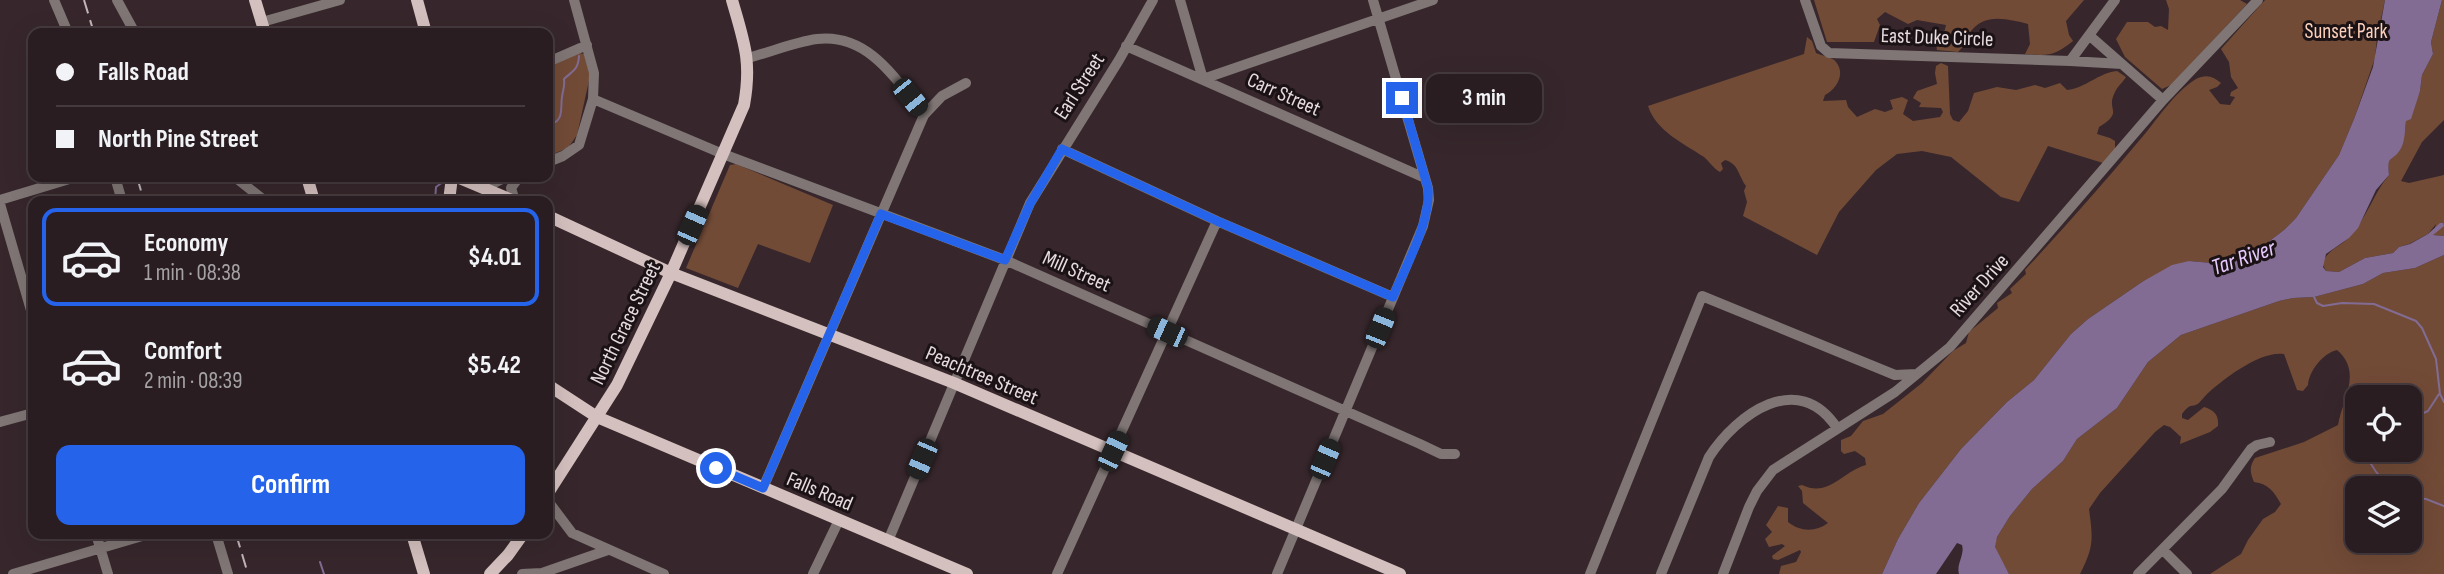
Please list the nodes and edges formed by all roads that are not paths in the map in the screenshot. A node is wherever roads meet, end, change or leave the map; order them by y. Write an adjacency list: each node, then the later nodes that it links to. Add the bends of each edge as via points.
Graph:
1 (54, 0): 16 (street)
2 (117, 0): 17 (street)
3 (255, 0): 18 (main road)
4 (340, 0): 18 (street)
5 (416, 0): 19 (main road)
6 (573, 0): 21 (street)
7 (732, 0): 23 (main road, North Grace Street)
8 (1153, 0): 22 (street, Earl Street)
9 (1181, 0): 27 (street)
10 (1373, 0): 15 (street)
11 (1433, 0): 15 (street)
12 (1805, 0): 25 (street, East Duke Circle, via 1821,46 1829,53)
13 (2115, 0): 20 (street)
14 (2258, 0): 30 (street, River Drive)
15 (1378, 19): 27 (street); 35 (street)
16 (66, 28)
17 (132, 28)
18 (263, 28)
19 (424, 28)
20 (2090, 36): 25 (street); 26 (street)
21 (587, 45): 24 (street); 29 (street, via 594,73)
22 (1126, 46): 27 (street, Carr Street); 32 (street, Earl Street)
23 (748, 58): 31 (street, via 818,39 852,43 883,64); 33 (main road, North Grace Street, via 744,106)
24 (553, 60)
25 (2070, 61): 26 (street)
26 (2123, 65): 30 (street)
27 (1203, 79): 35 (street, Carr Street)
28 (966, 83): 31 (street, via 942,96)
29 (593, 99): 33 (street, Mill Street); 34 (street, via 579,145)
30 (2163, 100): 53 (street, River Drive, via 1958,338)
31 (924, 115): 44 (street)
32 (1062, 149): 46 (street); 47 (street, Earl Street)
33 (723, 154): 44 (street, Mill Street); 48 (main road, North Grace Street)
34 (553, 160)
35 (1425, 178): 49 (street, via 1427,212)
36 (61, 182): 43 (street)
37 (241, 182): 41 (street)
38 (469, 182): 40 (main road)
39 (496, 182): 40 (street)
40 (484, 188): 42 (main road)
41 (259, 196)
42 (503, 196)
43 (0, 202): 50 (street)
44 (881, 214): 47 (street, Mill Street); 52 (street)
45 (553, 218): 48 (main road, Peachtree Street)
46 (1217, 221): 49 (street); 51 (street)
47 (1005, 260): 51 (street, Mill Street); 54 (street, Earl Street)
48 (671, 273): 52 (main road, Peachtree Street); 58 (main road, North Grace Street)
49 (1393, 297): 56 (street)
50 (28, 300)
51 (1167, 332): 56 (street, Mill Street); 62 (street)
52 (829, 335): 54 (main road, Peachtree Street); 65 (street)
53 (1920, 374): 60 (street, River Drive); 91 (street, via 1895,375 1702,296)
54 (954, 383): 62 (main road, Peachtree Street); 74 (street, Earl Street)
55 (553, 388): 58 (main road, Falls Road)
56 (1345, 411): 63 (street, Mill Street, via 1441,454); 68 (street)
57 (28, 414): 59 (street)
58 (597, 417): 64 (main road, North Grace Street); 65 (main road, Falls Road)
59 (0, 422)
60 (1837, 428): 92 (street, via 1820,408 1791,399 1778,400 1735,425 1709,457); 93 (street, River Drive, via 1773,470 1749,507)
61 (2270, 442): 76 (street, via 2251,449 2228,482)
62 (1113, 451): 68 (main road, Peachtree Street); 88 (street)
63 (1455, 454)
64 (553, 486)
65 (763, 488): 67 (main road, Falls Road)
66 (553, 508): 77 (street, via 572,533)
67 (839, 520): 74 (main road, Falls Road); 86 (street)
68 (1295, 530): 89 (street); 90 (main road, Peachtree Street)
69 (97, 539): 75 (street)
70 (132, 539): 75 (street)
71 (218, 539): 81 (street)
72 (417, 539): 82 (main road)
73 (519, 539): 83 (main road)
74 (888, 541): 87 (main road, Falls Road)
75 (100, 548): 79 (street); 80 (street)
76 (2163, 550): 94 (street); 95 (street)
77 (608, 551): 78 (street); 85 (street)
78 (570, 569): 84 (street)
79 (13, 574)
80 (108, 574)
81 (228, 574)
82 (424, 574)
83 (490, 574)
84 (522, 574)
85 (664, 574)
86 (813, 574)
87 (967, 574)
88 (1057, 574)
89 (1277, 574)
90 (1400, 574)
91 (1590, 574)
92 (1661, 574)
93 (1723, 574)
94 (2138, 574)
95 (2187, 574)

